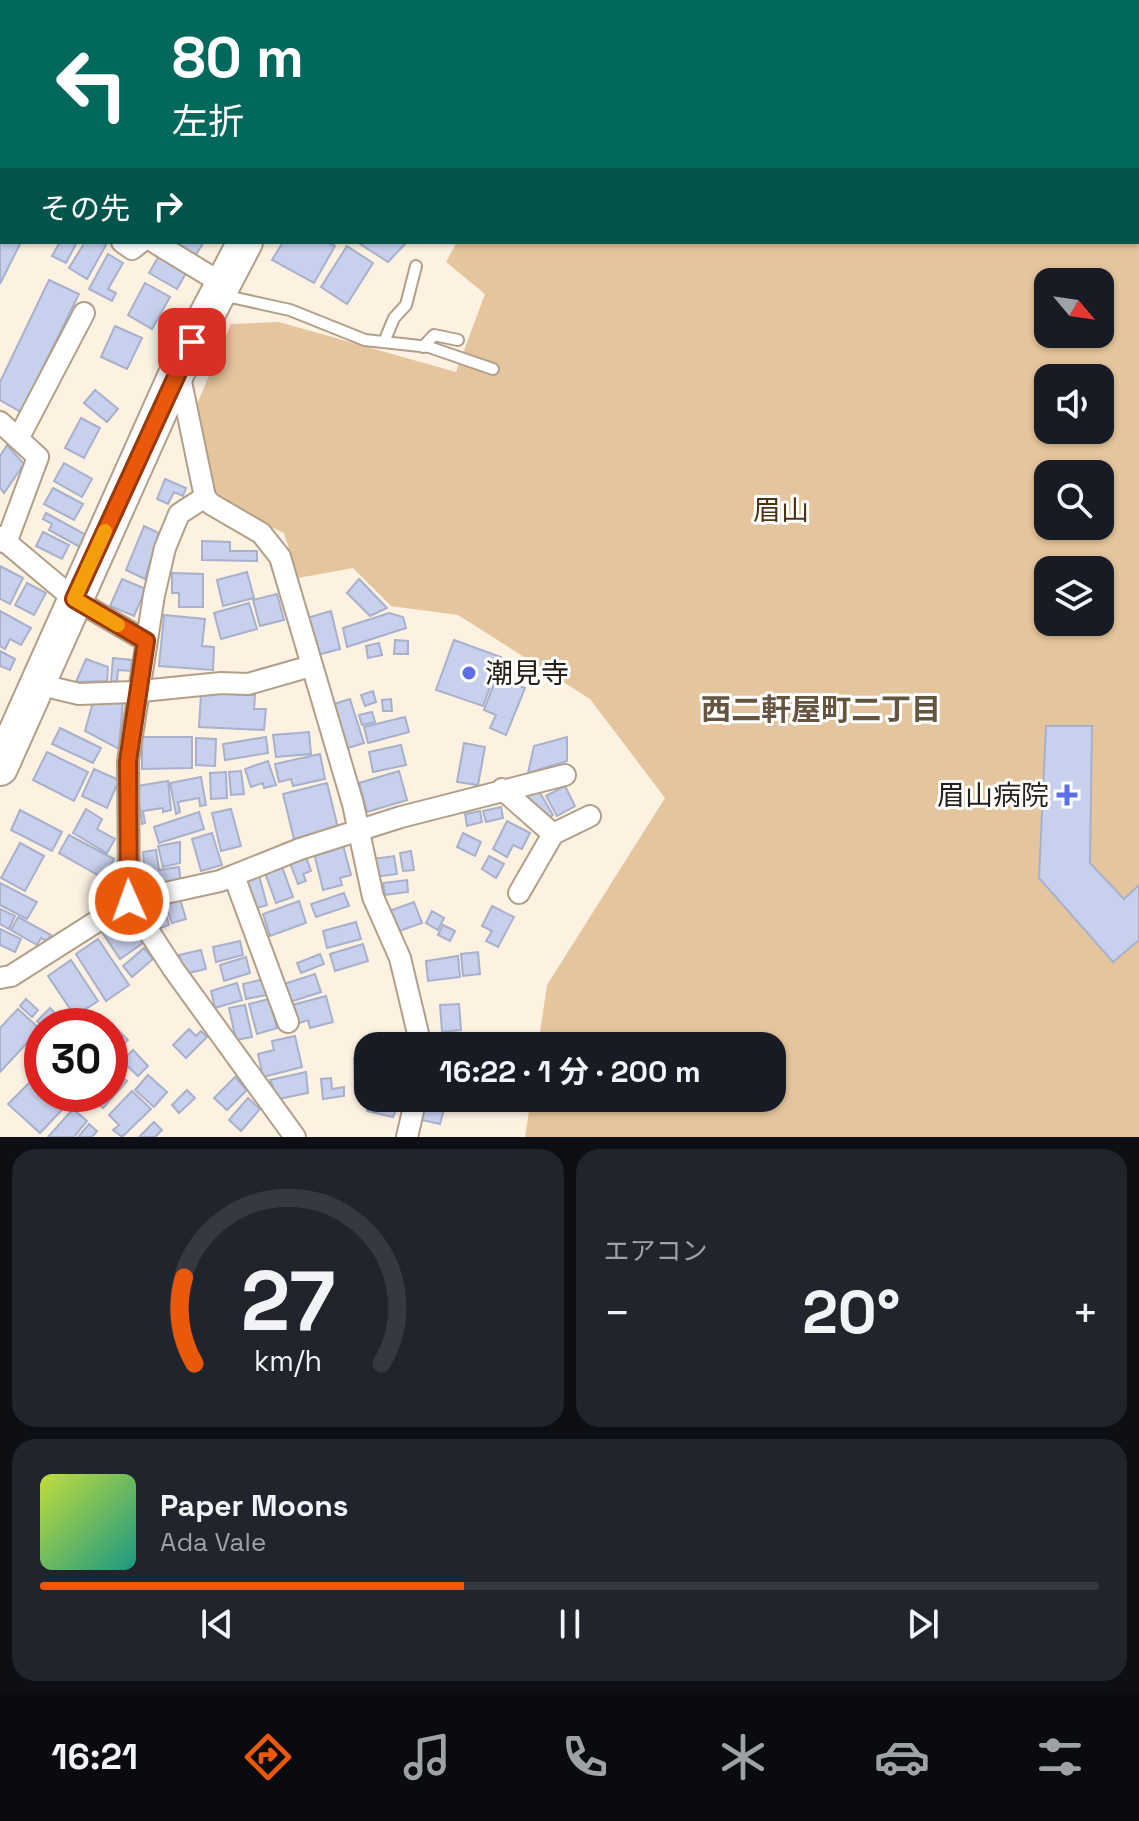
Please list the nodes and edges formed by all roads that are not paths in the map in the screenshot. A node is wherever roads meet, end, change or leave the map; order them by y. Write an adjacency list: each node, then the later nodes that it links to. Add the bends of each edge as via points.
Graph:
1 (157, 244): 4 (street)
2 (244, 244): 4 (highway)
3 (416, 266): 7 (lane, via 406,305)
4 (220, 289): 7 (lane); 9 (highway)
5 (84, 313): 12 (street)
6 (458, 340): 8 (lane, via 434,335)
7 (384, 342): 8 (lane)
8 (423, 347): 10 (lane)
9 (179, 368): 13 (street); 15 (highway)
10 (493, 369)
11 (0, 422): 12 (street)
12 (18, 439): 14 (street, via 38,457)
13 (205, 497): 16 (street, via 179,514 165,548); 17 (street, via 261,533 280,557)
14 (3, 540): 15 (street)
15 (74, 599): 16 (street); 18 (highway)
16 (146, 641): 19 (street)
17 (311, 666): 19 (street, via 248,684); 24 (street)
18 (37, 684): 19 (street, via 79,694); 20 (highway)
19 (139, 692): 28 (street, via 128,761)
20 (0, 768)
21 (565, 775): 22 (street)
22 (502, 789): 24 (street); 25 (street)
23 (590, 816): 25 (street)
24 (359, 832): 26 (street); 31 (street, via 373,897 400,958)
25 (553, 834): 27 (street)
26 (234, 876): 28 (street); 30 (street)
27 (519, 893)
28 (129, 901): 29 (street); 33 (street)
29 (0, 978)
30 (288, 1022)
31 (418, 1032)
32 (413, 1112): 34 (street)
33 (295, 1137)
34 (407, 1137)

